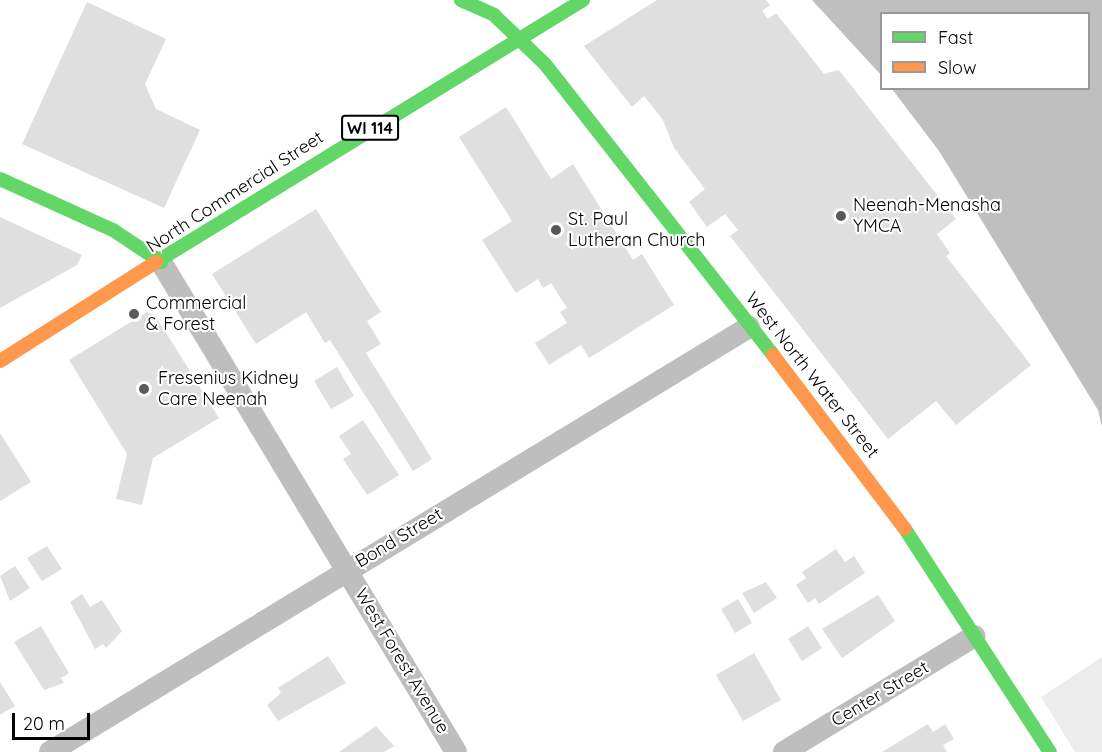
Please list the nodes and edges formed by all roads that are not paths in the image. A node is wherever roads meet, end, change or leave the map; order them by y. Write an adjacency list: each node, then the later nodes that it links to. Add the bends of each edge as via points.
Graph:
1 (461, 0): 3 (street, West North Water Street, via 494,15)
2 (583, 0): 3 (street, North Commercial Street / WI 114)
3 (521, 38): 5 (street, North Commercial Street / WI 114, via 319,158); 6 (street, West North Water Street)
4 (0, 179): 5 (street, via 113,230)
5 (161, 262): 7 (street, North Commercial Street / WI 114); 8 (street, West Forest Avenue)
6 (749, 327): 8 (street, Bond Street); 9 (street, West North Water Street, via 883,497)
7 (0, 361)
8 (347, 570): 10 (street, Bond Street); 11 (street, West Forest Avenue)
9 (975, 636): 12 (street, Center Street); 13 (street, West North Water Street)
10 (50, 752)
11 (456, 752)
12 (784, 752)
13 (1050, 752)

